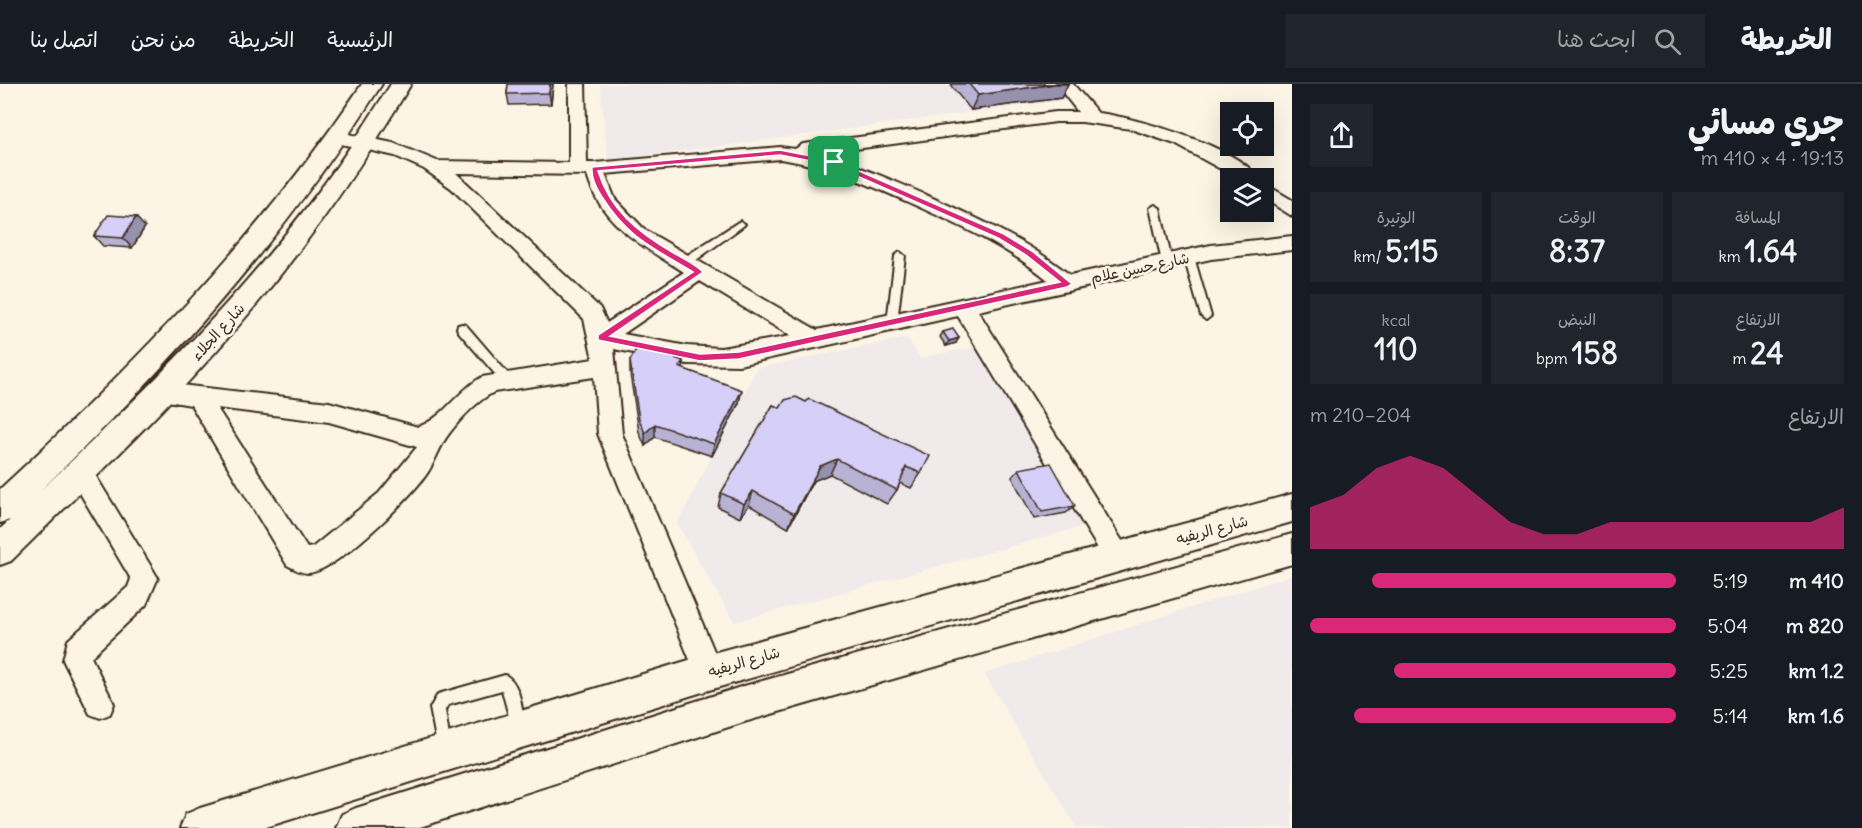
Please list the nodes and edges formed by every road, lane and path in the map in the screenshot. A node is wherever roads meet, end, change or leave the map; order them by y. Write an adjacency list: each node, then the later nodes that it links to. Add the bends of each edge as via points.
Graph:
1 (372, 84): 6 (street, شارع الجلاء)
2 (401, 84): 7 (street, شارع الجلاء)
3 (577, 84): 11 (street)
4 (1064, 84): 5 (street)
5 (1092, 117): 8 (street, via 1056,117); 10 (street, via 1139,125 1186,141)
6 (338, 138): 7 (street); 34 (street, شارع الجلاء, via 258,245 183,330)
7 (367, 142): 9 (street, via 396,148); 30 (street, شارع الجلاء, via 286,254)
8 (780, 153): 11 (street); 21 (street, via 816,158 851,169 1001,236)
9 (436, 167): 11 (street); 26 (street, via 585,305 598,323)
10 (1234, 168)
11 (586, 169): 20 (street, via 621,220 638,236)
12 (1274, 197): 14 (street)
13 (1155, 208): 19 (lane)
14 (1292, 209)
15 (740, 224): 20 (lane)
16 (1292, 243): 18 (street, شارع حسن علام)
17 (900, 256): 24 (lane)
18 (1189, 257): 19 (street, شارع حسن علام); 23 (lane)
19 (1167, 262): 21 (street, شارع حسن علام)
20 (692, 268): 26 (street); 27 (street)
21 (1067, 284): 22 (street, شارع حسن علام)
22 (964, 307): 24 (street, شارع حسن علام); 38 (street)
23 (1206, 316)
24 (892, 322): 27 (street, شارع حسن علام)
25 (462, 328): 29 (lane)
26 (601, 338): 27 (street, شارع حسن علام, via 700,357 739,356); 28 (street)
27 (814, 339)
28 (603, 367): 29 (street); 39 (street, via 606,417 616,453)
29 (506, 379): 32 (street, via 476,391)
30 (163, 393): 31 (street); 33 (street, شارع الجلاء)
31 (198, 397): 32 (street, via 329,412 418,437); 32 (street, via 296,556 306,561 320,558 405,484 426,458)
32 (438, 430)
33 (80, 473): 37 (street, شارع الجلاء); 40 (street, via 145,578 137,596 78,650 77,660)
34 (5, 502)
35 (1292, 508): 38 (street, شارع الريفيه)
36 (1292, 549): 44 (street, via 744,704)
37 (0, 550)
38 (1117, 556): 39 (street, شارع الريفيه)
39 (709, 672): 41 (street, شارع الريفيه)
40 (100, 704)
41 (519, 731): 42 (street, شارع الريفيه); 42 (lane, via 505,682 443,699 437,708)
42 (445, 754): 43 (street, شارع الريفيه)
43 (200, 828)
44 (356, 828)

